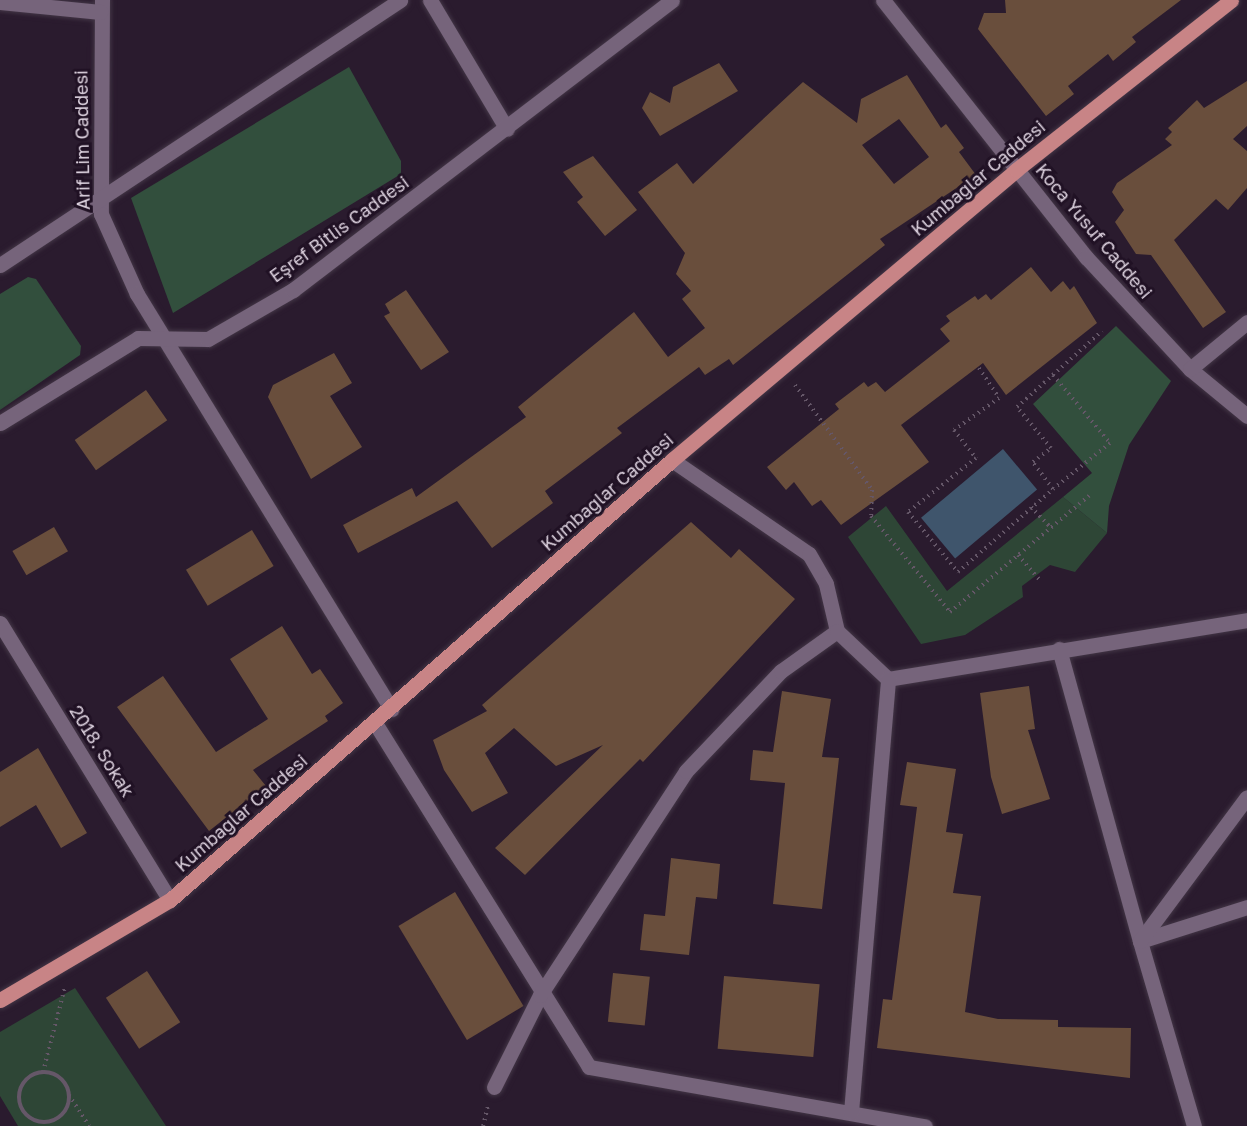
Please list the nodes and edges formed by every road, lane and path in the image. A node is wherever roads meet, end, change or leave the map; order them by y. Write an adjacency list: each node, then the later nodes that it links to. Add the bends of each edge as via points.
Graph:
1 (400, 0): 10 (street)
2 (430, 0): 8 (street)
3 (672, 0): 8 (street, Eşref Bitlis Caddesi)
4 (883, 0): 9 (street, Koca Yusuf Caddesi)
5 (1231, 0): 9 (main road, Kumbağlar Caddesi)
6 (0, 2): 7 (street)
7 (101, 6): 10 (street, Arif Lim Caddesi)
8 (507, 129): 14 (street, Eşref Bitlis Caddesi, via 294,290 208,339 180,342)
9 (1016, 170): 15 (main road, Kumbağlar Caddesi); 17 (street, Koca Yusuf Caddesi, via 1086,257)
10 (100, 196): 11 (street); 14 (street, Arif Lim Caddesi, via 101,214 136,294)
11 (0, 265)
12 (1247, 322): 17 (street)
13 (1102, 331): 18 (path)
14 (164, 336): 20 (street, Eşref Bitlis Caddesi, via 138,338 118,347); 33 (street, Arif Lim Caddesi)
15 (781, 368): 21 (main road, Kumbağlar Caddesi); 26 (path, via 872,490 871,516 950,612)
16 (979, 368): 24 (path, via 999,398 954,430 976,458 909,512 958,572)
17 (1190, 369): 19 (street, Koca Yusuf Caddesi)
18 (1053, 375): 22 (path, via 1017,407 1051,448 1032,462); 22 (path, via 1110,443)
19 (1247, 416)
20 (0, 423)
21 (672, 460): 30 (street, via 809,554 826,584); 33 (main road, Kumbağlar Caddesi)
22 (1053, 489): 24 (path)
23 (1090, 495): 25 (path)
24 (1031, 507): 25 (path)
25 (1051, 528): 26 (path)
26 (1018, 555): 27 (path)
27 (1039, 579)
28 (1247, 620): 31 (street)
29 (0, 623): 36 (street, 2018. Sokak)
30 (837, 631): 32 (street); 40 (street, via 782,671 686,771)
31 (1059, 650): 32 (street); 38 (street)
32 (888, 679): 45 (street)
33 (391, 709): 34 (main road, Kumbağlar Caddesi)
34 (375, 723): 36 (main road, Kumbağlar Caddesi); 40 (street)
35 (1247, 797): 38 (street)
36 (170, 900): 39 (main road, Kumbağlar Caddesi)
37 (1247, 907): 38 (street)
38 (1140, 941): 48 (street)
39 (73, 957): 41 (main road, Kumbağlar Caddesi); 42 (path)
40 (540, 995): 43 (street); 45 (street, via 589,1067)
41 (0, 1000)
42 (43, 1072): 44 (path, via 62,1080); 44 (path, via 21,1087 20,1103 28,1116 51,1121 64,1111)
43 (494, 1087)
44 (69, 1095): 46 (path)
45 (851, 1112): 47 (street)
46 (89, 1126)
47 (924, 1126)
48 (1194, 1126)

